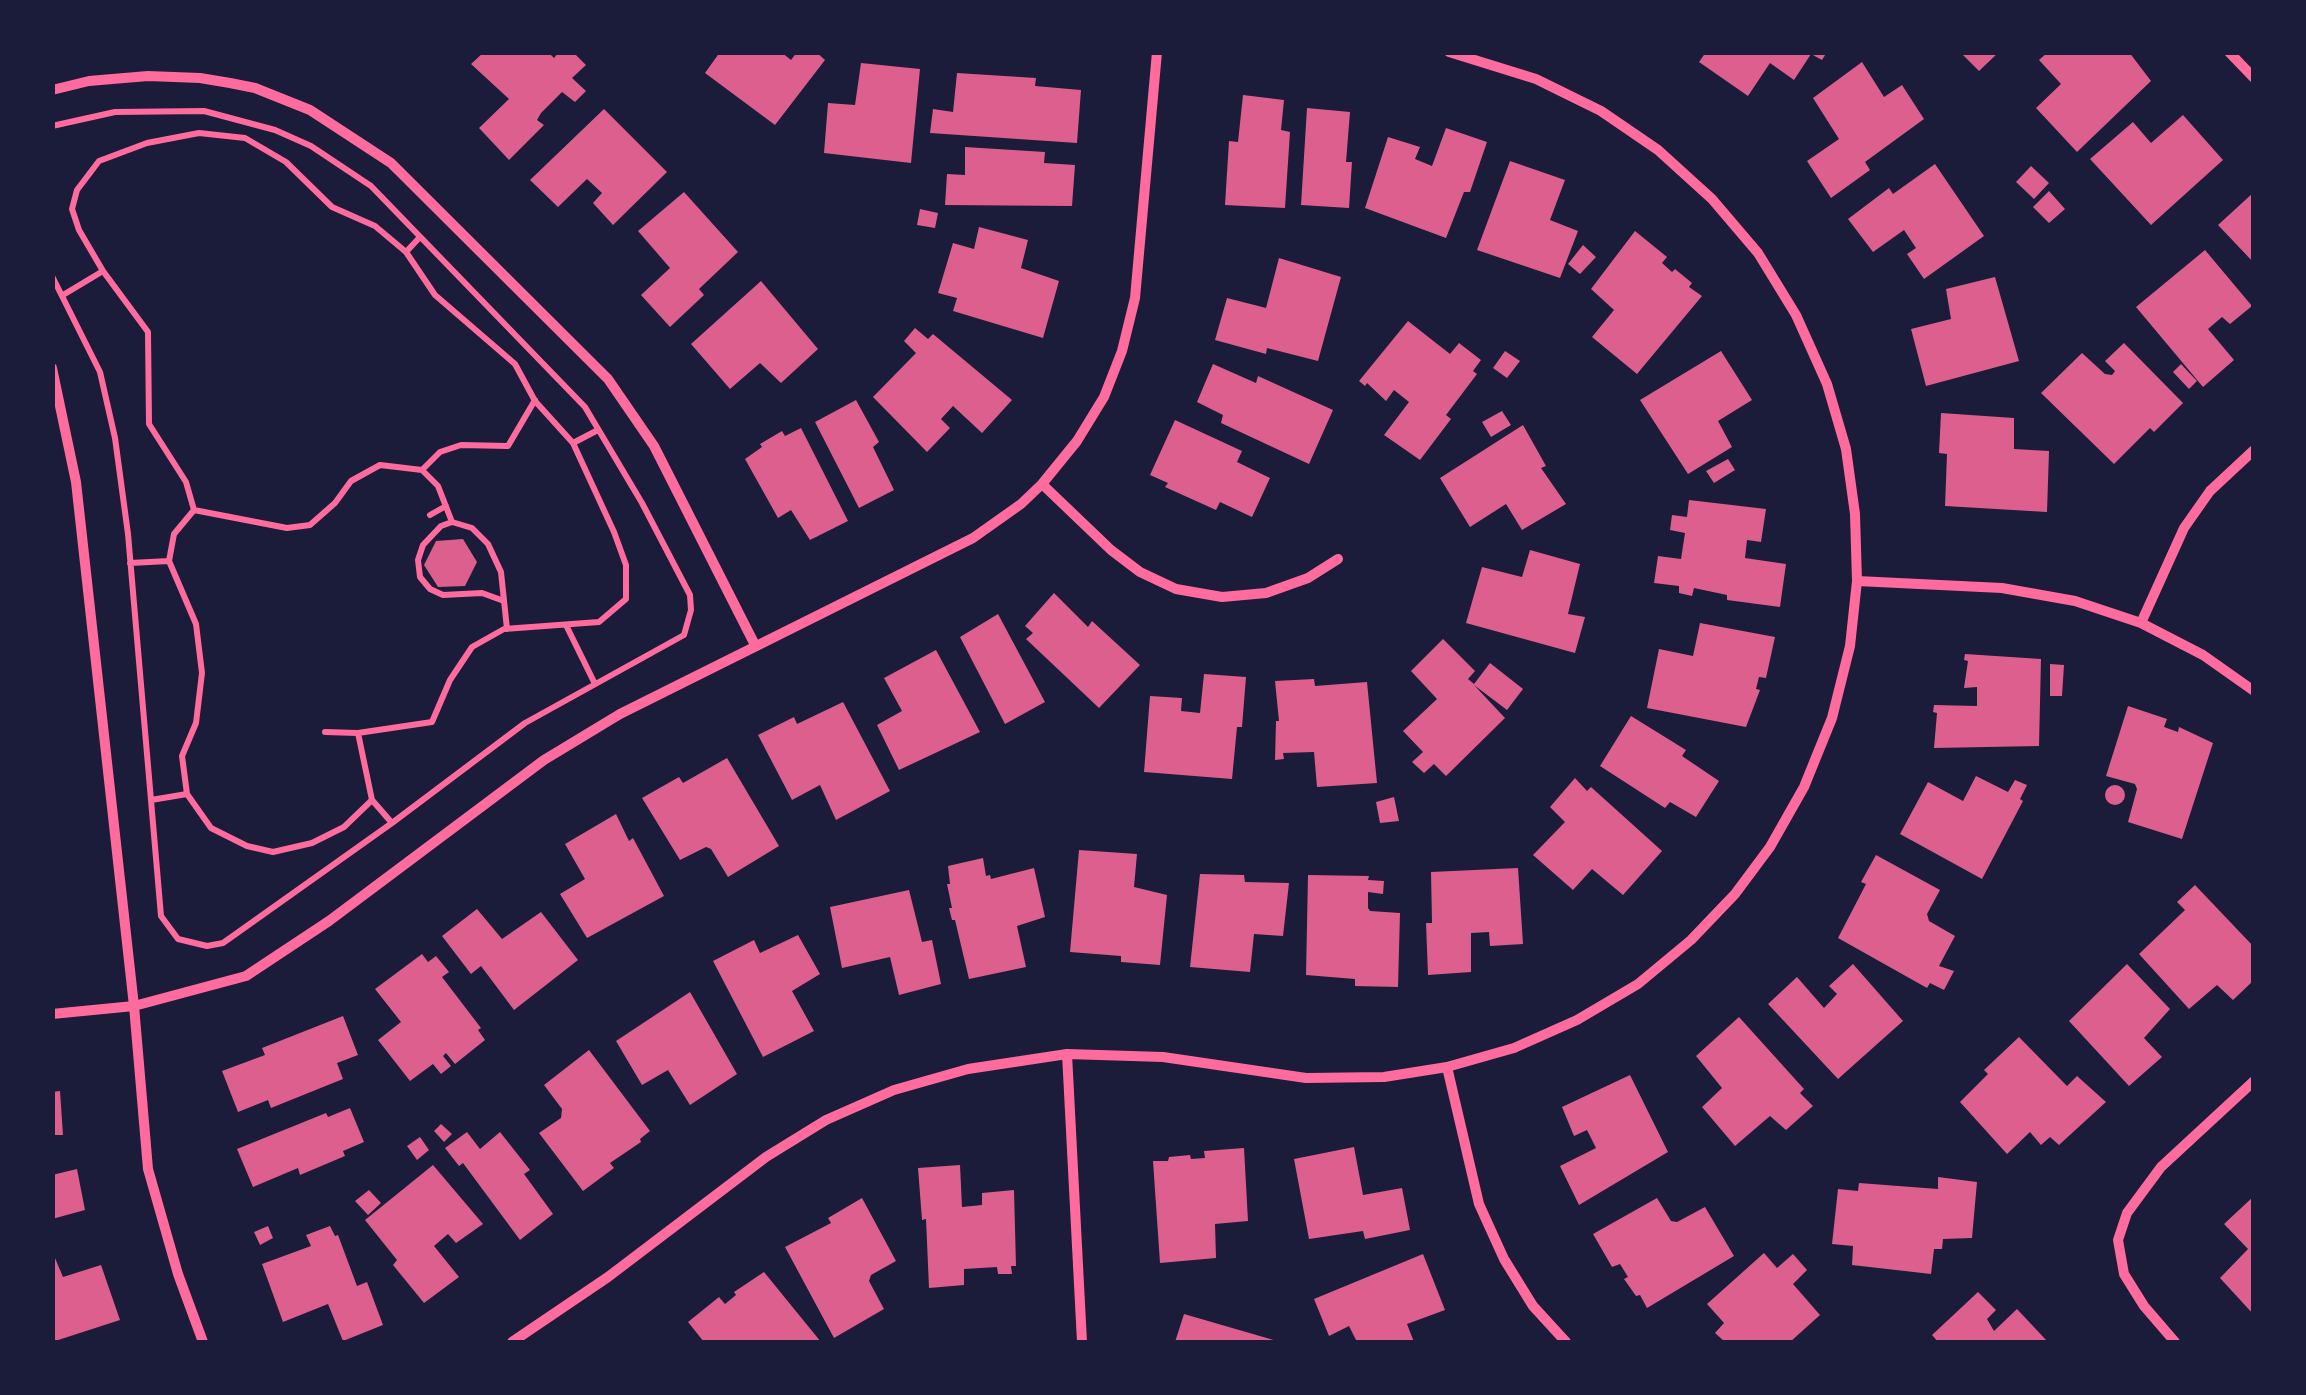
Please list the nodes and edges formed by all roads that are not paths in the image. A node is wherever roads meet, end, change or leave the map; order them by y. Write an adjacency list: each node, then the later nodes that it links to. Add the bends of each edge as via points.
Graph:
1 (1157, 52): 9 (street, via 1135,298 1122,351 1104,397)
2 (1449, 52): 4 (street)
3 (2230, 52): 5 (street)
4 (1467, 54): 11 (street, via 1601,111 1658,150 1758,253 1796,314 1827,384 1846,449)
5 (2254, 78)
6 (52, 90): 13 (street, via 148,76 230,83 310,110 390,163 608,379 654,446)
7 (52, 368): 15 (street, via 76,482)
8 (2254, 450): 12 (street, via 2210,491 2184,528)
9 (1042, 484): 10 (street, via 1140,572 1176,589 1222,597 1266,593); 13 (street, via 972,538)
10 (1338, 559)
11 (1857, 582): 12 (street, via 2002,588 2075,600); 18 (street, via 1832,718 1804,787 1735,894 1651,973 1577,1020)
12 (2141, 623): 14 (street, via 2204,655)
13 (755, 645): 15 (street, via 544,760 246,976)
14 (2254, 691)
15 (134, 1006): 16 (street); 20 (street, via 148,1169)
16 (52, 1014)
17 (1067, 1054): 18 (street, via 1163,1056 1306,1078); 21 (street, via 968,1068 826,1120 766,1156); 22 (street)
18 (1448, 1067): 23 (street, via 1479,1204 1504,1260)
19 (2254, 1081): 24 (street, via 2161,1167 2127,1213 2118,1240 2124,1274)
20 (204, 1342)
21 (512, 1342)
22 (1082, 1342)
23 (1566, 1342)
24 (2176, 1342)

